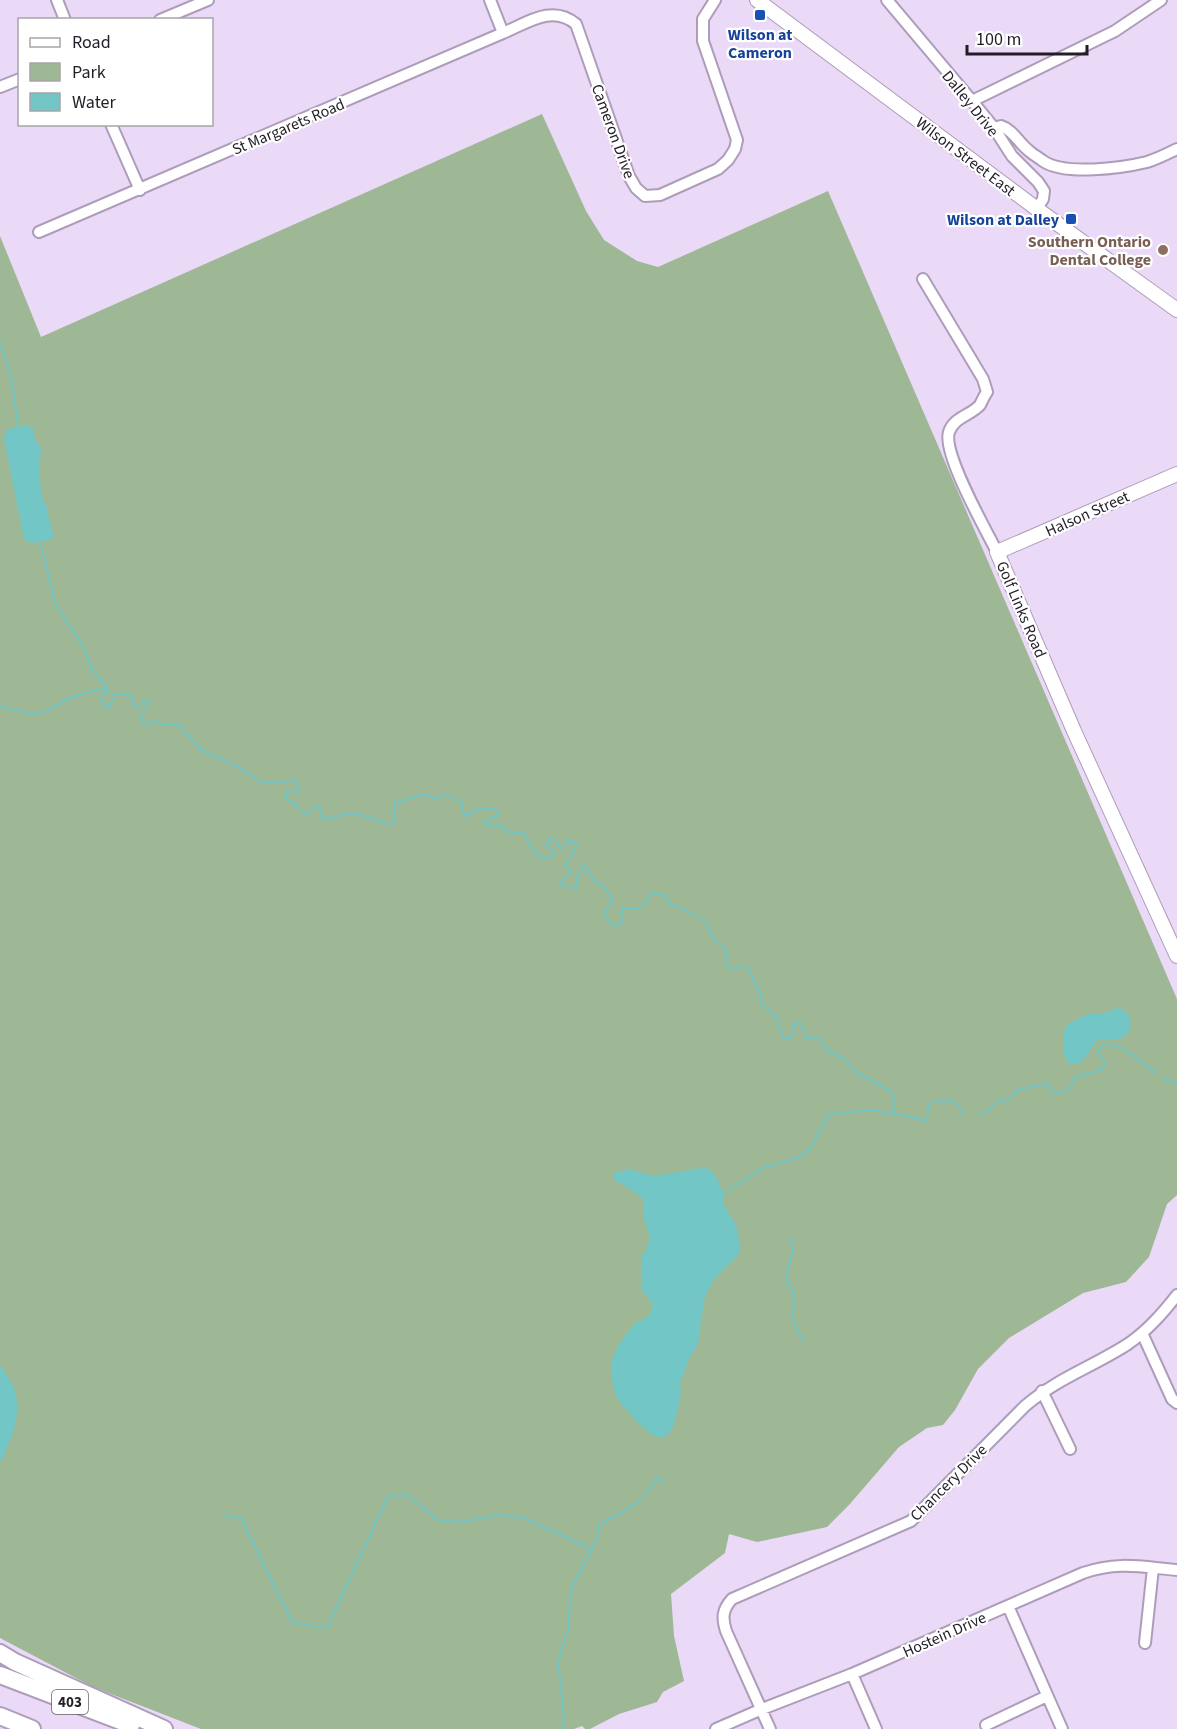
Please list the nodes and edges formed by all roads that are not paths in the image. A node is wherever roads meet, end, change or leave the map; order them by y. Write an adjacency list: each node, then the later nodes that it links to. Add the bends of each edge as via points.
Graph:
1 (57, 0): 8 (street)
2 (208, 0): 9 (street)
3 (490, 0): 10 (street)
4 (715, 0): 10 (street, Cameron Drive, via 703,19 703,41 737,140 735,149 718,169 660,195 645,196 629,176 576,24 555,14)
5 (756, 0): 18 (main road, Wilson Street East)
6 (887, 0): 13 (street, Dalley Drive)
7 (1161, 0): 13 (street, via 1115,31)
8 (64, 18)
9 (165, 18)
10 (503, 33): 17 (street, St Margarets Road)
11 (18, 80): 12 (street)
12 (0, 87)
13 (972, 101): 15 (street, Dalley Drive)
14 (112, 126): 17 (street)
15 (994, 128): 16 (street, via 1008,128 1028,150 1046,163 1060,167 1124,166); 18 (street, Dalley Drive, via 1012,156 1044,191)
16 (1177, 149)
17 (140, 190): 19 (street, St Margarets Road)
18 (1037, 209): 21 (main road, Wilson Street East)
19 (39, 232)
20 (924, 279): 23 (street, Golf Links Road, via 987,392 974,410 955,420 947,442)
21 (1177, 310)
22 (1177, 474): 23 (main road, Halson Street)
23 (997, 552): 24 (main road, Golf Links Road)
24 (1176, 952)
25 (1177, 1295): 26 (street, Chancery Drive)
26 (1142, 1333): 27 (street, Chancery Drive); 28 (street)
27 (1042, 1391): 29 (street); 38 (street, Chancery Drive, via 911,1521 732,1599 724,1608 726,1631)
28 (1177, 1403)
29 (1070, 1449)
30 (1153, 1568): 31 (street, Hostein Drive); 32 (street, Hostein Drive, via 1103,1566); 33 (street)
31 (1177, 1570)
32 (1008, 1606): 35 (street, Hostein Drive); 37 (street)
33 (1145, 1643)
34 (0, 1653): 43 (highway)
35 (852, 1674): 38 (street, Hostein Drive); 46 (street)
36 (0, 1675): 42 (highway, 403)
37 (1047, 1696): 40 (street); 47 (street)
38 (762, 1709): 44 (street, Hostein Drive); 45 (street, Chancery Drive)
39 (0, 1716): 41 (highway, 403)
40 (986, 1725)
41 (32, 1729)
42 (140, 1729)
43 (164, 1729)
44 (716, 1729)
45 (770, 1729)
46 (876, 1729)
47 (1062, 1729)

